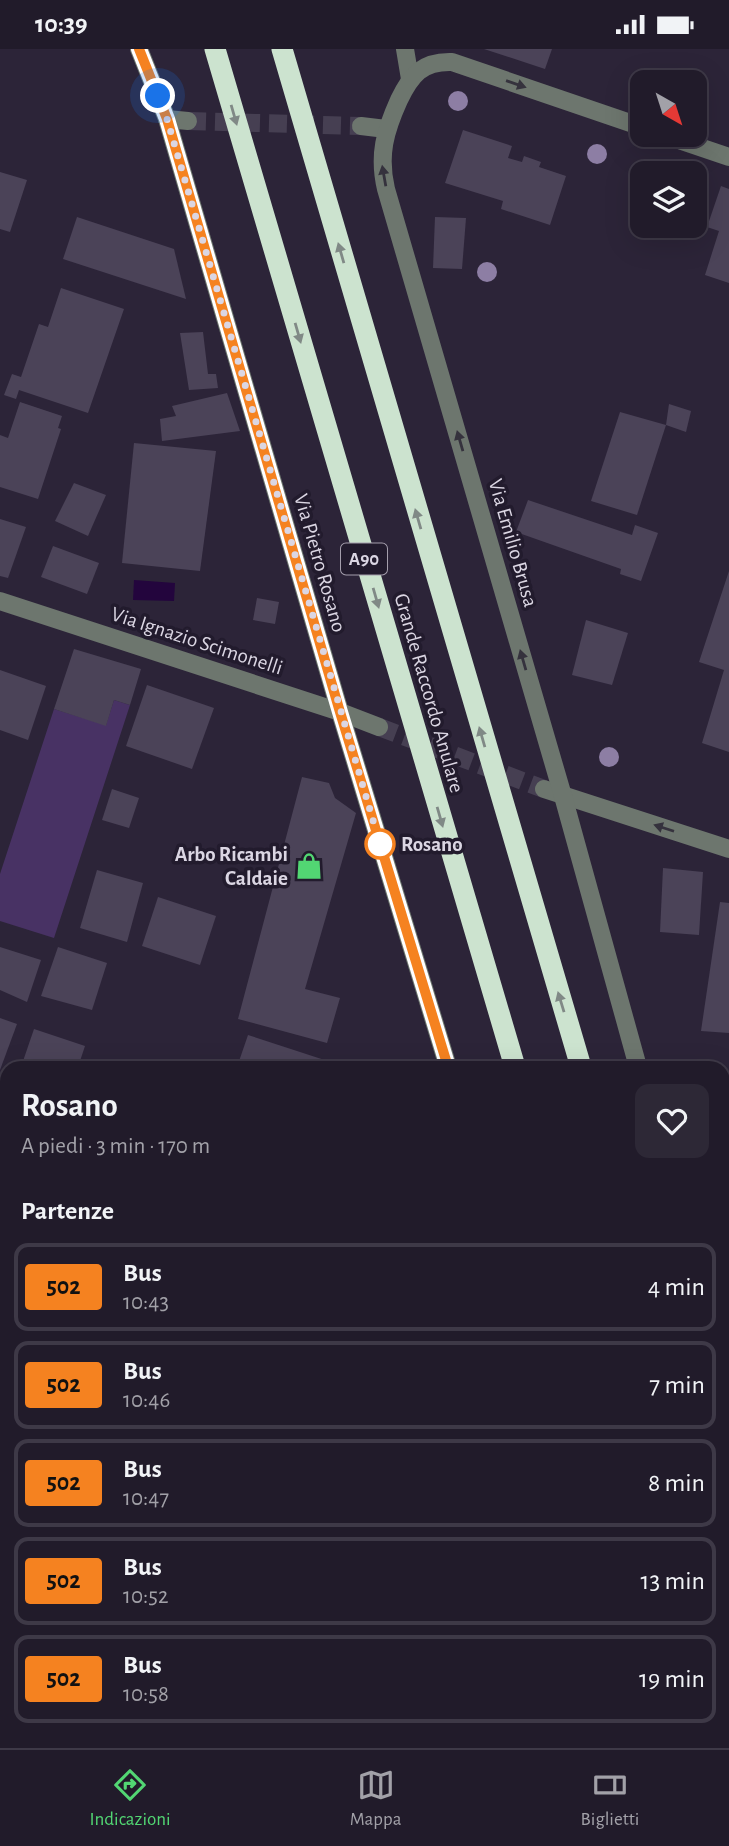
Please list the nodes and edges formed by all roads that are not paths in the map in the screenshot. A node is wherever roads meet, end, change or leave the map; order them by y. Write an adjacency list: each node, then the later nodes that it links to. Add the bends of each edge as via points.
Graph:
1 (139, 49): 6 (street, Via Pietro Rosano)
2 (215, 49): 20 (highway, Grande Raccordo Anulare / A90, one-way to 20)
3 (282, 49): 21 (highway, Grande Raccordo Anulare, one-way to 3)
4 (405, 49): 5 (street)
5 (410, 79): 8 (street, one-way to 8, via 429,65 452,62); 10 (street, Via Emilio Brusa)
6 (167, 119): 7 (street); 14 (street, Via Pietro Rosano)
7 (188, 121)
8 (630, 123)
9 (361, 126): 10 (street)
10 (386, 128): 17 (street, Via Emilio Brusa, one-way to 10, via 386,189 381,158)
11 (699, 147): 12 (street)
12 (729, 157)
13 (0, 601): 14 (street, Via Ignazio Scimonelli)
14 (340, 712): 15 (street, Via Ignazio Scimonelli); 19 (street, Via Pietro Rosano)
15 (379, 727)
16 (544, 789): 17 (street)
17 (563, 796): 18 (street, one-way to 17); 22 (street, Via Emilio Brusa)
18 (729, 849)
19 (446, 1061)
20 (513, 1061)
21 (579, 1061)
22 (636, 1061)

